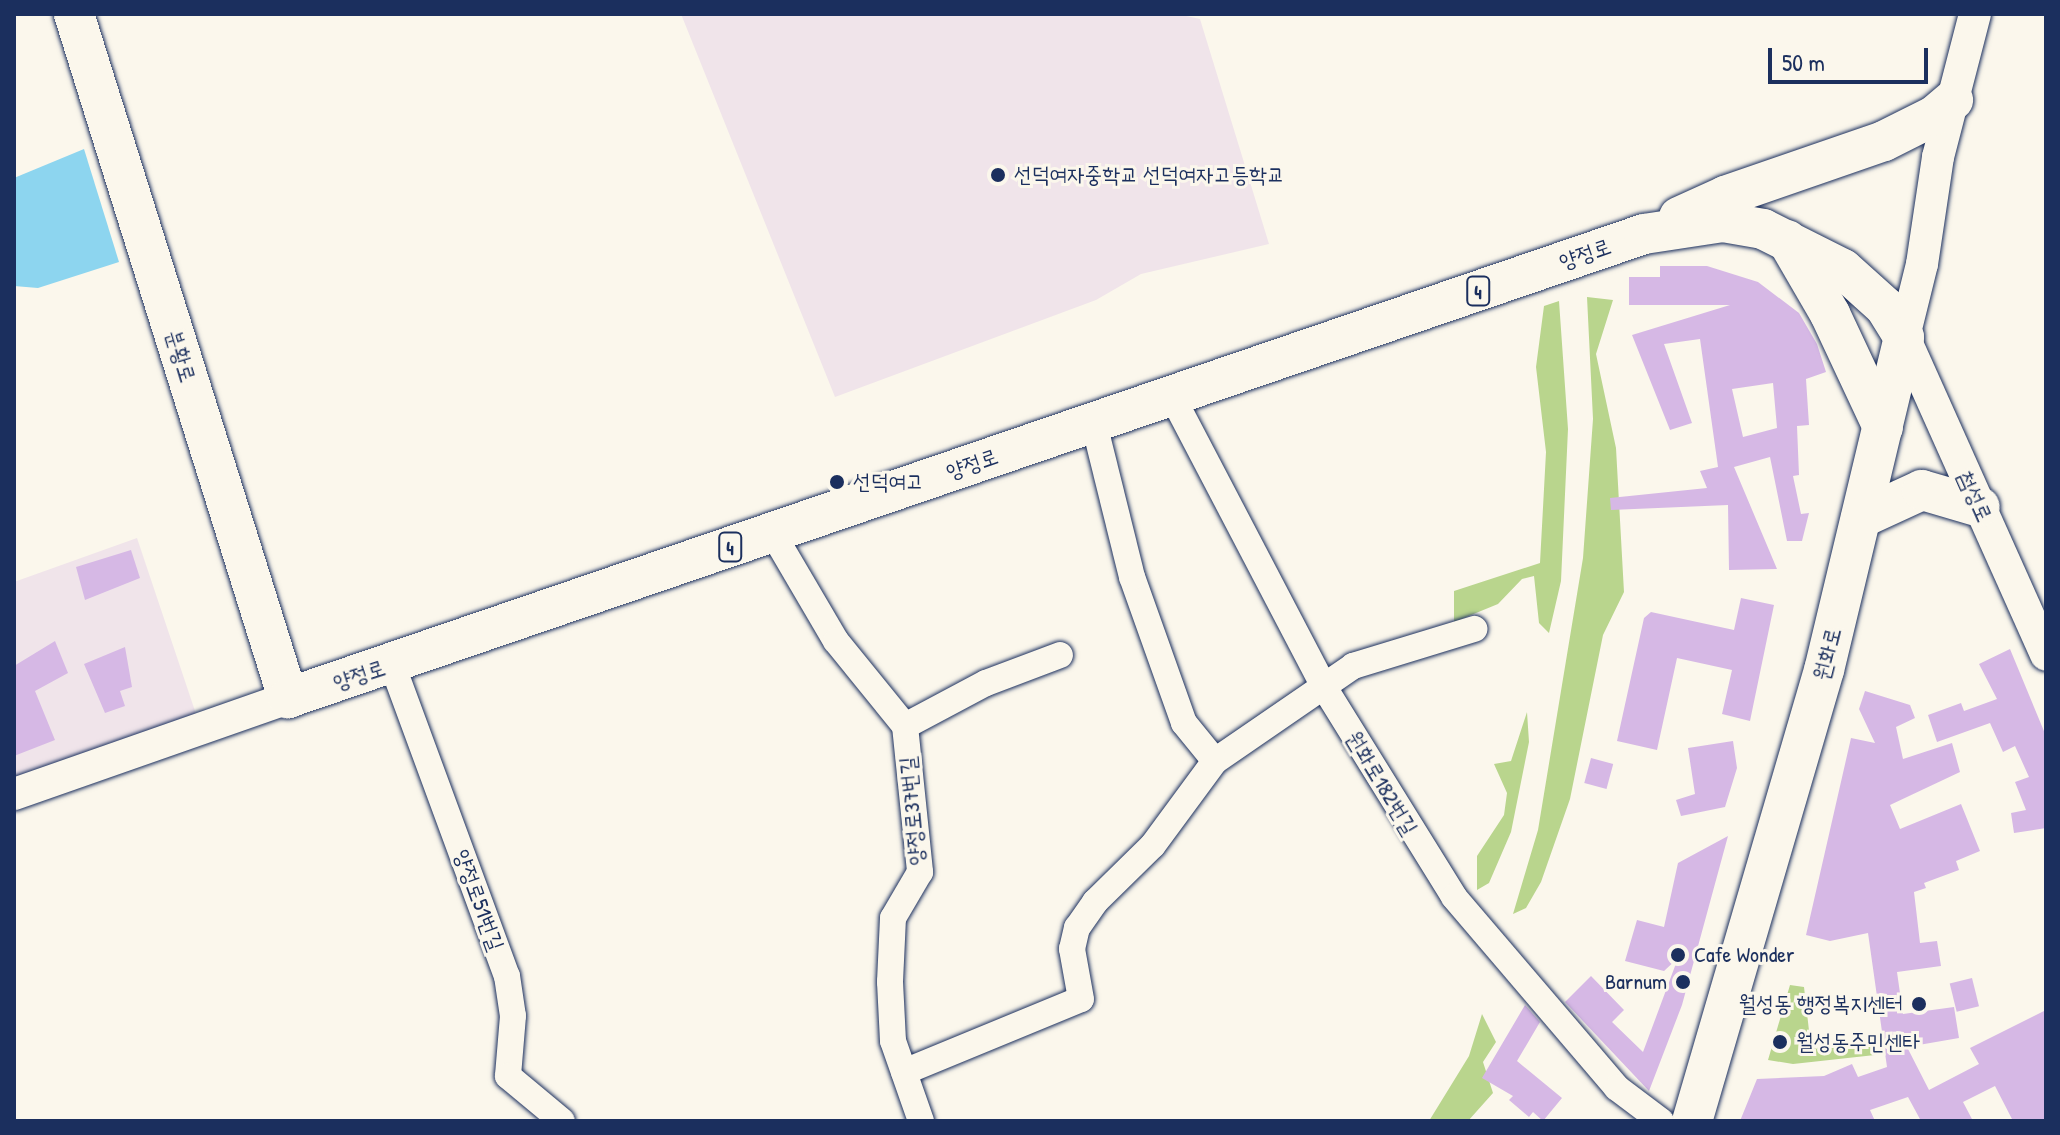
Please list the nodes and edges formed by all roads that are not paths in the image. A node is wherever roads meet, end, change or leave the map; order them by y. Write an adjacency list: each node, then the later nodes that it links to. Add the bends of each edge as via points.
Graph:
1 (74, 14): 20 (main road, 분황로)
2 (1975, 14): 4 (street, 원화로)
3 (1993, 14): 5 (street, 원화로, via 1955,161)
4 (1953, 100): 5 (street, 원화로); 6 (main road, via 1884,141 1725,196)
5 (1937, 180): 8 (street, 원화로)
6 (1644, 234): 7 (main road, 양정로 / 4, via 1723,222); 9 (main road, 양정로 / 4)
7 (1787, 240): 8 (main road, 양정로 / 4, via 1843,269 1885,307); 11 (main road, via 1830,314)
8 (1904, 337): 11 (main road, 원화로); 12 (street, 첨성로)
9 (1172, 396): 10 (main road, 양정로 / 4); 19 (street, 원화로182번길)
10 (1094, 423): 14 (main road, 양정로 / 4); 22 (street, via 1132,577 1184,723)
11 (1883, 427): 13 (main road, 원화로)
12 (1980, 507): 13 (main road, via 1922,490); 17 (street, 첨성로)
13 (1861, 518): 28 (main road, 원화로, via 1824,670)
14 (772, 532): 18 (main road, 양정로 / 4); 21 (street, 양정로37번길, via 836,641)
15 (1474, 629): 19 (street, via 1353,666)
16 (1060, 655): 21 (street, via 986,683)
17 (2046, 655)
18 (392, 664): 20 (main road, 양정로 / 4); 25 (street, 양정로51번길, via 507,976 513,1016 508,1076)
19 (1324, 687): 22 (street); 27 (street, 원화로182번길, via 1454,897 1617,1088)
20 (288, 698): 23 (street, 양정로)
21 (905, 726): 24 (street, 양정로37번길, via 920,872 893,918 892,1027)
22 (1215, 761): 24 (street, via 1153,845 1077,928 1072,949 1081,999)
23 (14, 794)
24 (904, 1072): 26 (street, 양정로37번길)
25 (562, 1121)
26 (921, 1121)
27 (1661, 1121)
28 (1692, 1121)

